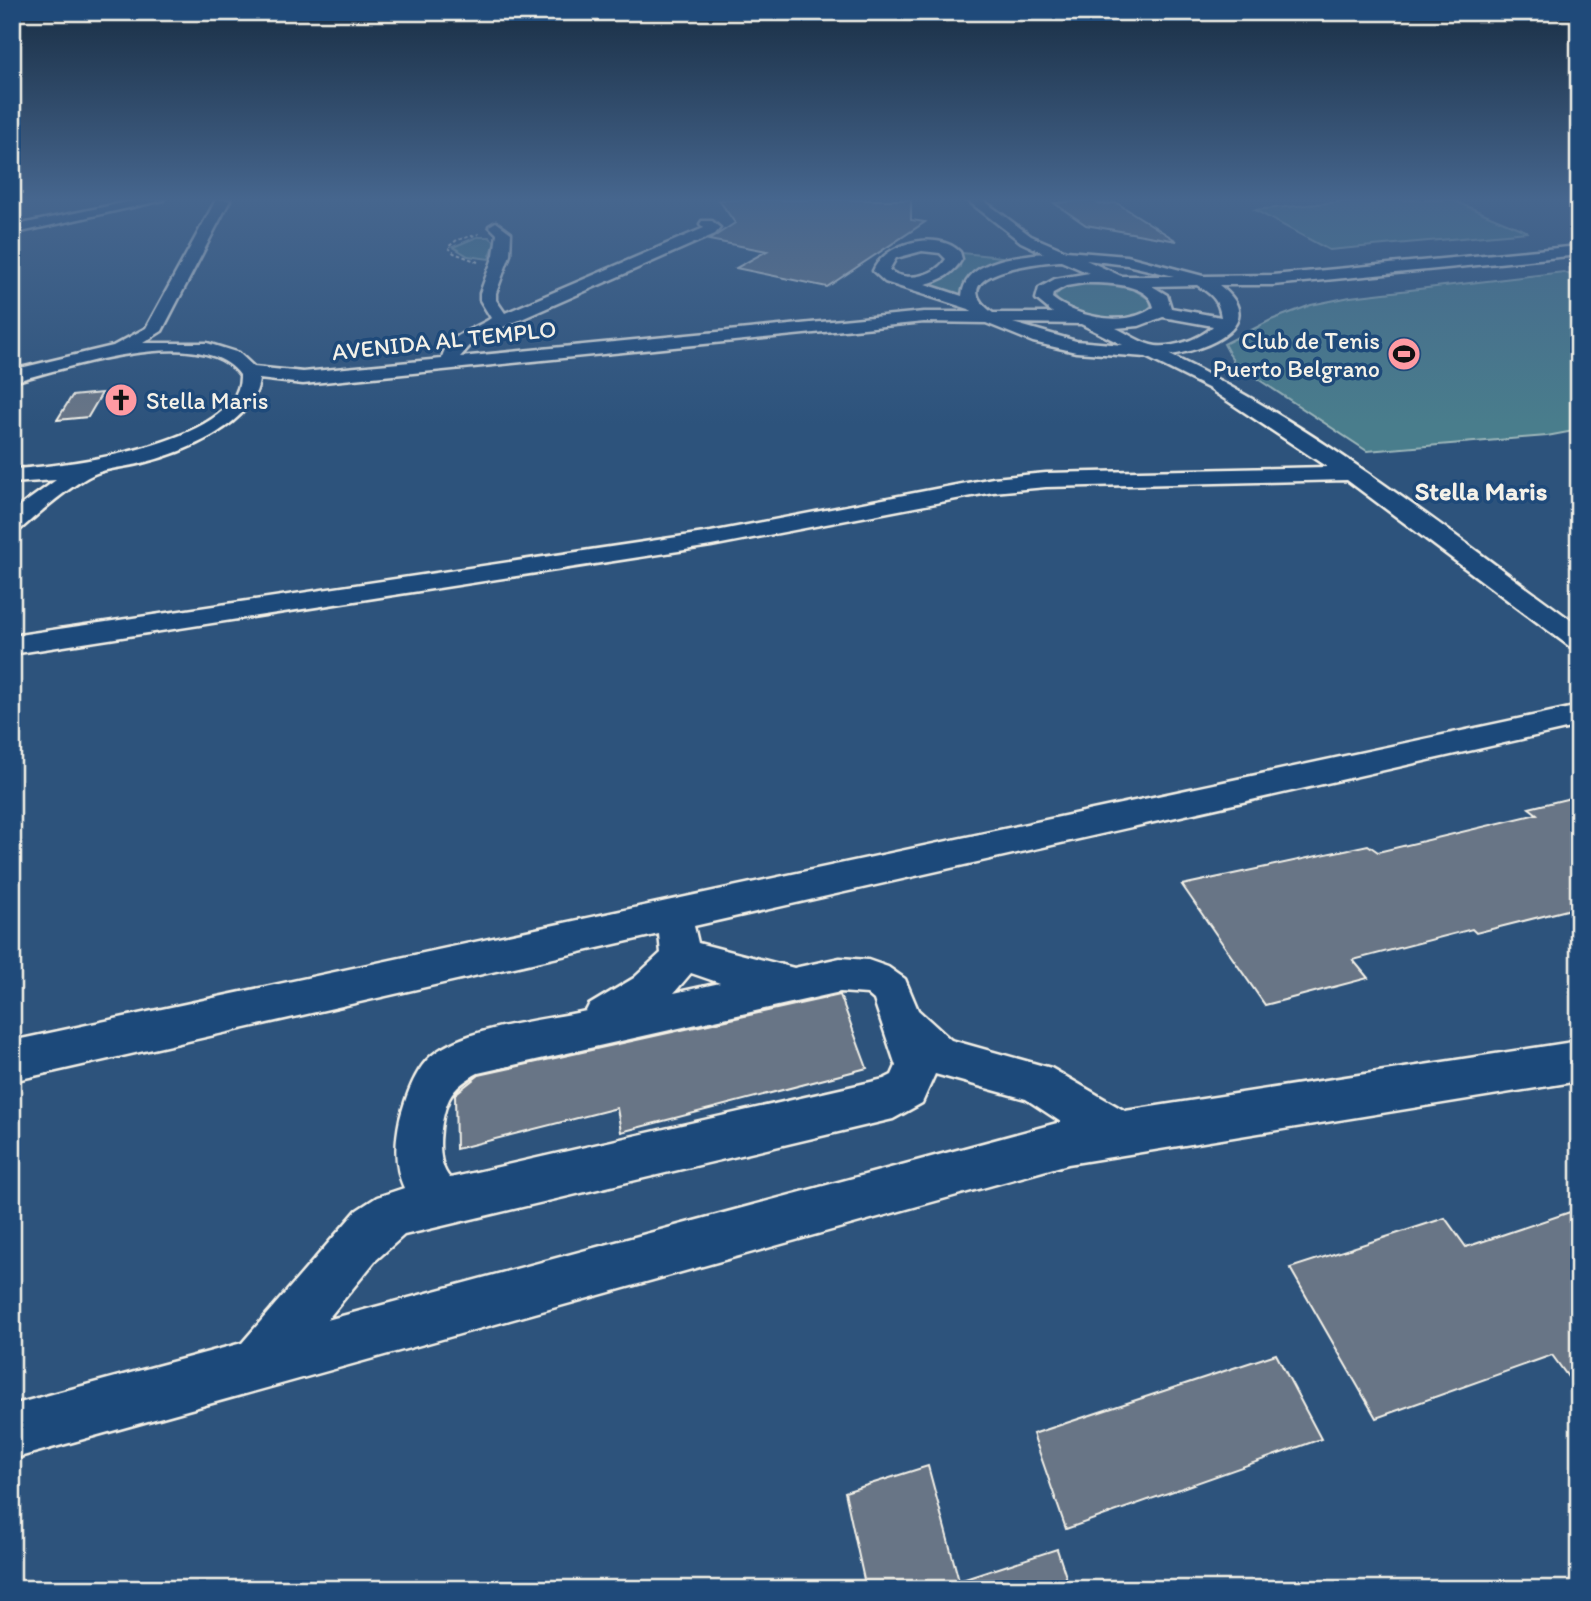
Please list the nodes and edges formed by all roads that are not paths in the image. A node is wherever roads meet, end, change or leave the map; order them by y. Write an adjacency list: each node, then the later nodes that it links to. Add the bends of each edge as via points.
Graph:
1 (183, 275): 27 (street)
2 (494, 275): 25 (street, via 488,300 500,318)
3 (609, 275): 25 (street)
4 (886, 275): 12 (street)
5 (934, 275): 12 (street, via 922,280)
6 (980, 275): 14 (street); 20 (street, via 970,292)
7 (1034, 275): 17 (street)
8 (1104, 275): 15 (street)
9 (1125, 275): 15 (street)
10 (1180, 275): 16 (street)
11 (1327, 275): 13 (street)
12 (891, 279): 20 (street)
13 (1273, 280): 16 (street); 18 (street)
14 (1007, 281)
15 (1119, 281): 16 (street); 17 (street, via 1076,279); 21 (street, via 1157,295 1163,302)
16 (1200, 281): 18 (street)
17 (1034, 289): 24 (street, via 1049,305)
18 (1221, 294): 21 (street); 26 (street, via 1231,311)
19 (999, 300): 20 (street)
20 (975, 305): 22 (street); 23 (street)
21 (1161, 311): 24 (street, via 1135,321); 26 (street); 30 (street)
22 (924, 317): 23 (street); 34 (street, AVENIDA AL TEMPLO)
23 (989, 318): 24 (street); 29 (street, via 1025,335)
24 (1084, 319): 29 (street); 33 (street)
25 (496, 324): 28 (street)
26 (1228, 324): 30 (street, via 1215,335)
27 (153, 331): 31 (street); 32 (street)
28 (461, 342): 34 (street, via 472,352); 35 (street, via 452,352); 37 (street)
29 (1063, 345): 33 (street)
30 (1186, 345): 33 (street); 40 (street)
31 (178, 347): 32 (street); 38 (street, via 223,355)
32 (113, 350): 36 (street)
33 (1147, 351): 40 (street)
34 (500, 359): 35 (street, AVENIDA AL TEMPLO)
35 (450, 364): 37 (street, AVENIDA AL TEMPLO)
36 (13, 369)
37 (390, 369): 39 (street, AVENIDA AL TEMPLO)
38 (247, 372): 39 (street); 41 (street, via 249,387)
39 (303, 378): 41 (street)
40 (1215, 384): 42 (street)
41 (239, 404): 43 (street, via 182,441 122,462)
42 (1352, 473): 45 (street); 46 (street, via 993,485 710,539)
43 (30, 483): 44 (street)
44 (12, 524)
45 (1579, 640)
46 (12, 645)
47 (1579, 716): 48 (street)
48 (672, 916): 49 (street); 53 (street)
49 (681, 953): 50 (street, via 775,980); 52 (street, via 652,987)
50 (804, 982): 51 (street, via 850,975 885,984); 52 (street)
51 (904, 1023): 55 (street, via 939,1056 1036,1082); 56 (street, via 917,1066 907,1088 893,1098)
52 (570, 1034): 56 (street, via 471,1055 439,1077 425,1105 418,1158 425,1185)
53 (12, 1061)
54 (1579, 1061): 55 (street)
55 (1120, 1133): 57 (street, via 1068,1142)
56 (442, 1202): 57 (street, via 394,1214 374,1227)
57 (258, 1364): 58 (street)
58 (12, 1432)

